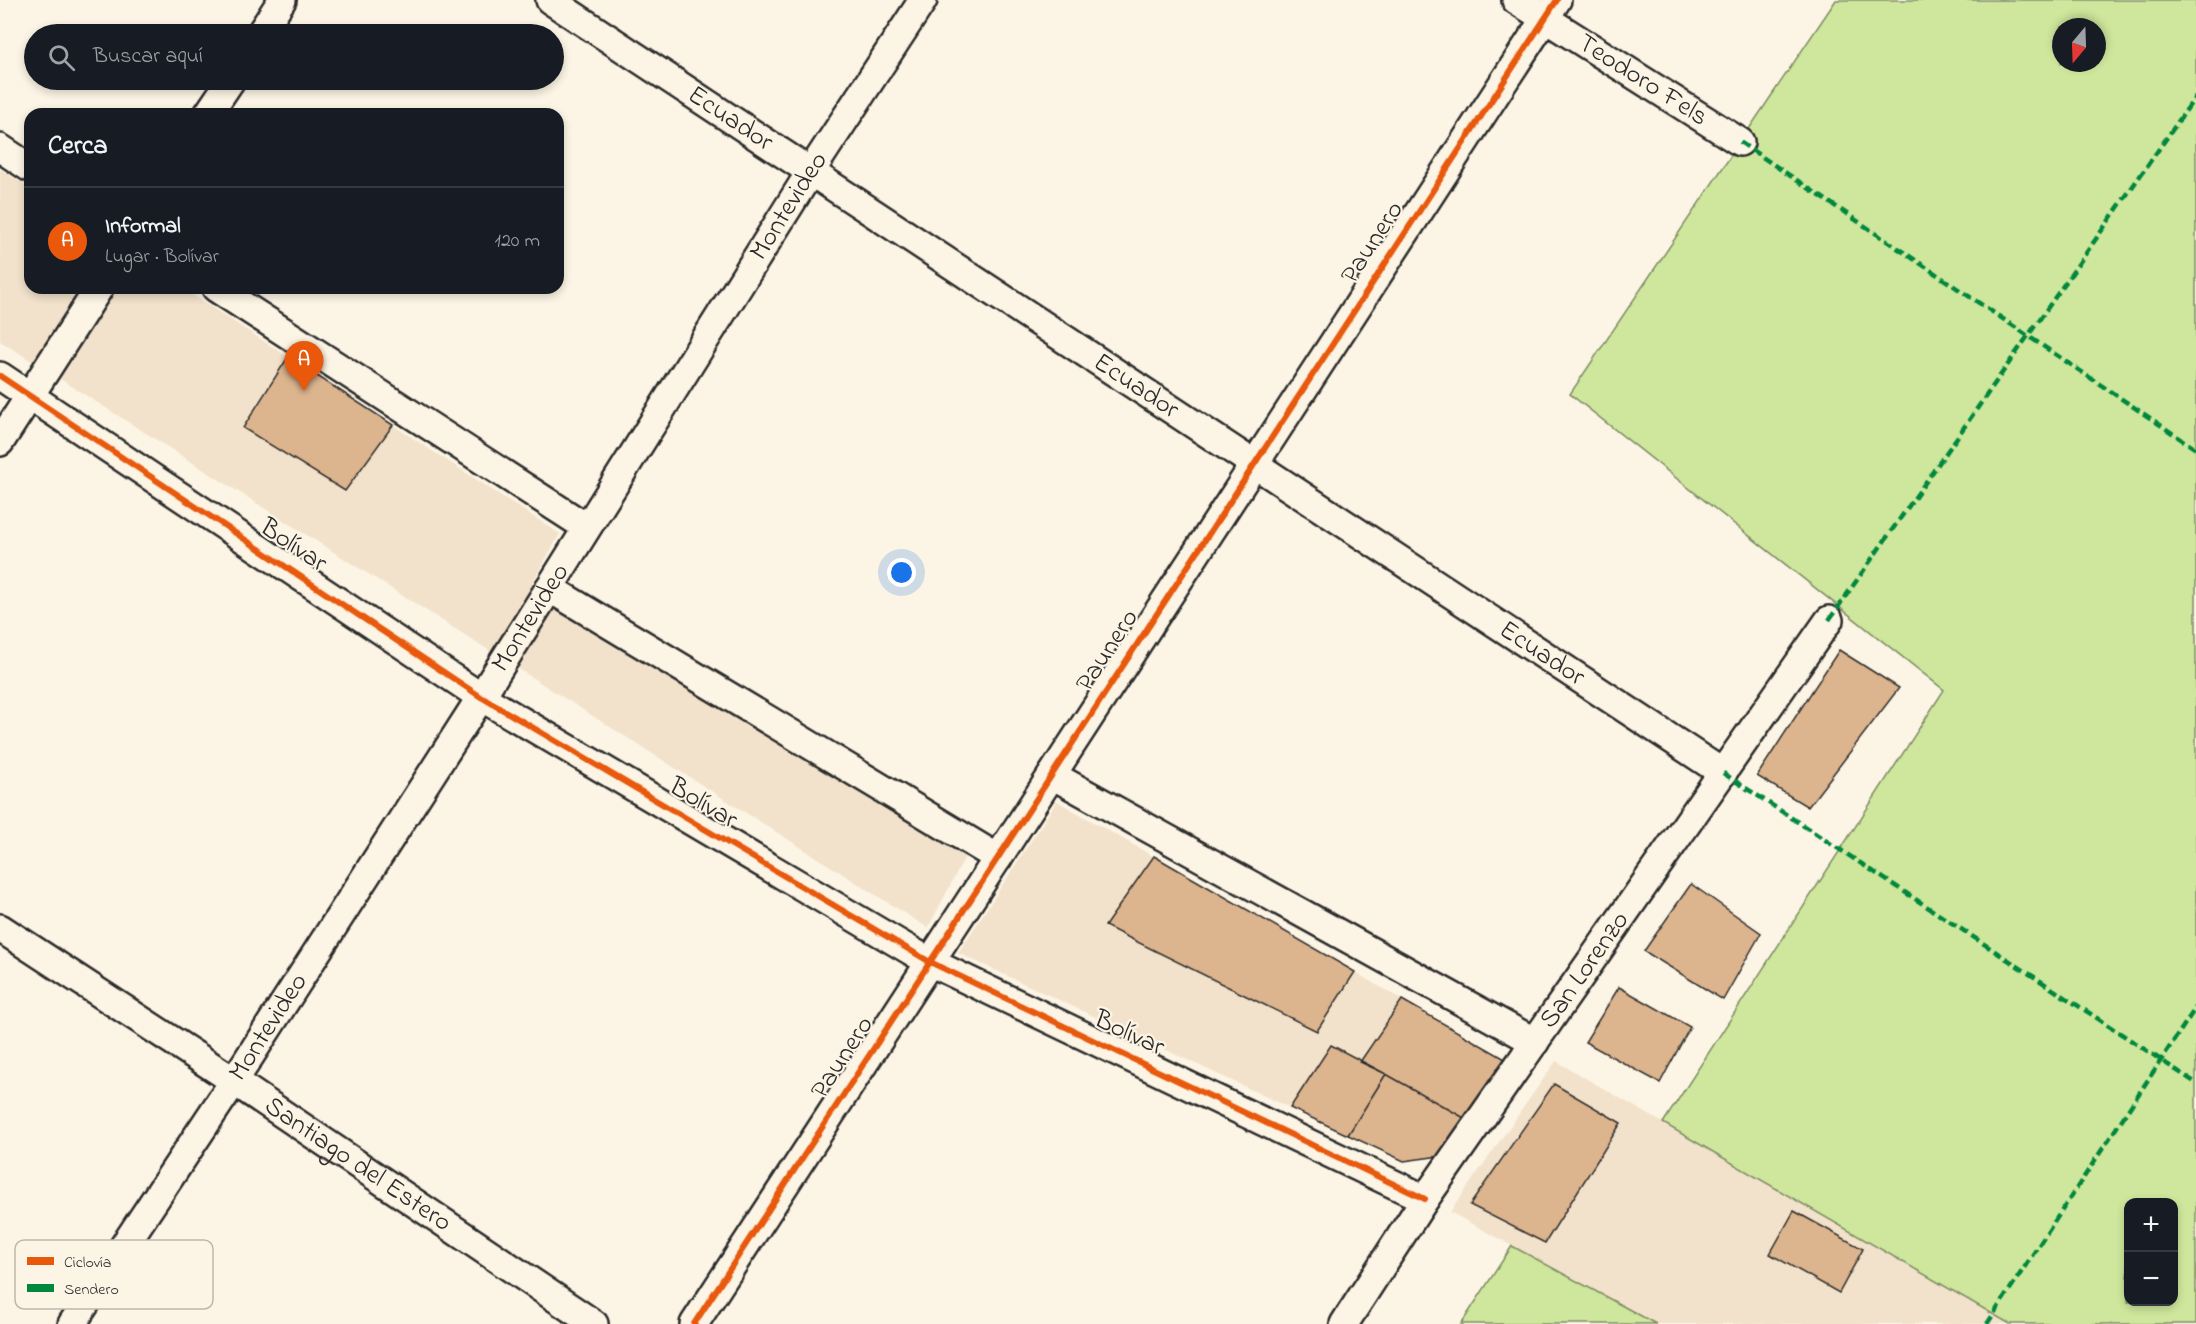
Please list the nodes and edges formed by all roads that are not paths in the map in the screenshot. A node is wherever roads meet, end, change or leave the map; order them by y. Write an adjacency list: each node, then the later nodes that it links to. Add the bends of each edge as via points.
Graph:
1 (282, 0): 6 (street)
2 (550, 0): 12 (street, Ecuador)
3 (923, 0): 12 (street, Montevideo)
4 (1516, 0): 5 (street, Teodoro Fels)
5 (1551, 9): 9 (street, Teodoro Fels); 18 (street, Paunero)
6 (266, 24)
7 (224, 90): 8 (street)
8 (212, 108)
9 (1740, 142)
10 (0, 148): 11 (street)
11 (24, 164)
12 (811, 171): 18 (street, Ecuador); 19 (street, Montevideo)
13 (95, 294): 16 (street)
14 (225, 294): 19 (street)
15 (0, 376): 16 (street, Bolívar)
16 (30, 395): 17 (street); 22 (street, Bolívar)
17 (0, 442)
18 (1254, 465): 23 (street, Ecuador); 24 (street, Paunero)
19 (586, 527): 20 (street, Montevideo)
20 (549, 588): 22 (street, Montevideo); 25 (street)
21 (1829, 620): 23 (street, San Lorenzo)
22 (481, 696): 27 (street, Bolívar); 29 (street, Montevideo)
23 (1723, 773): 28 (street, San Lorenzo)
24 (1052, 775): 25 (street, Paunero); 28 (street)
25 (998, 858): 27 (street, Paunero)
26 (0, 928): 29 (street, Santiago del Estero)
27 (930, 962): 30 (street, Bolívar); 35 (street, Paunero)
28 (1535, 1042): 30 (street, San Lorenzo)
29 (234, 1081): 31 (street, Montevideo); 34 (street, Santiago del Estero)
30 (1425, 1199): 36 (street, San Lorenzo)
31 (128, 1240)
32 (82, 1309): 33 (street, Montevideo)
33 (72, 1324)
34 (594, 1324)
35 (694, 1324)
36 (1344, 1324)

